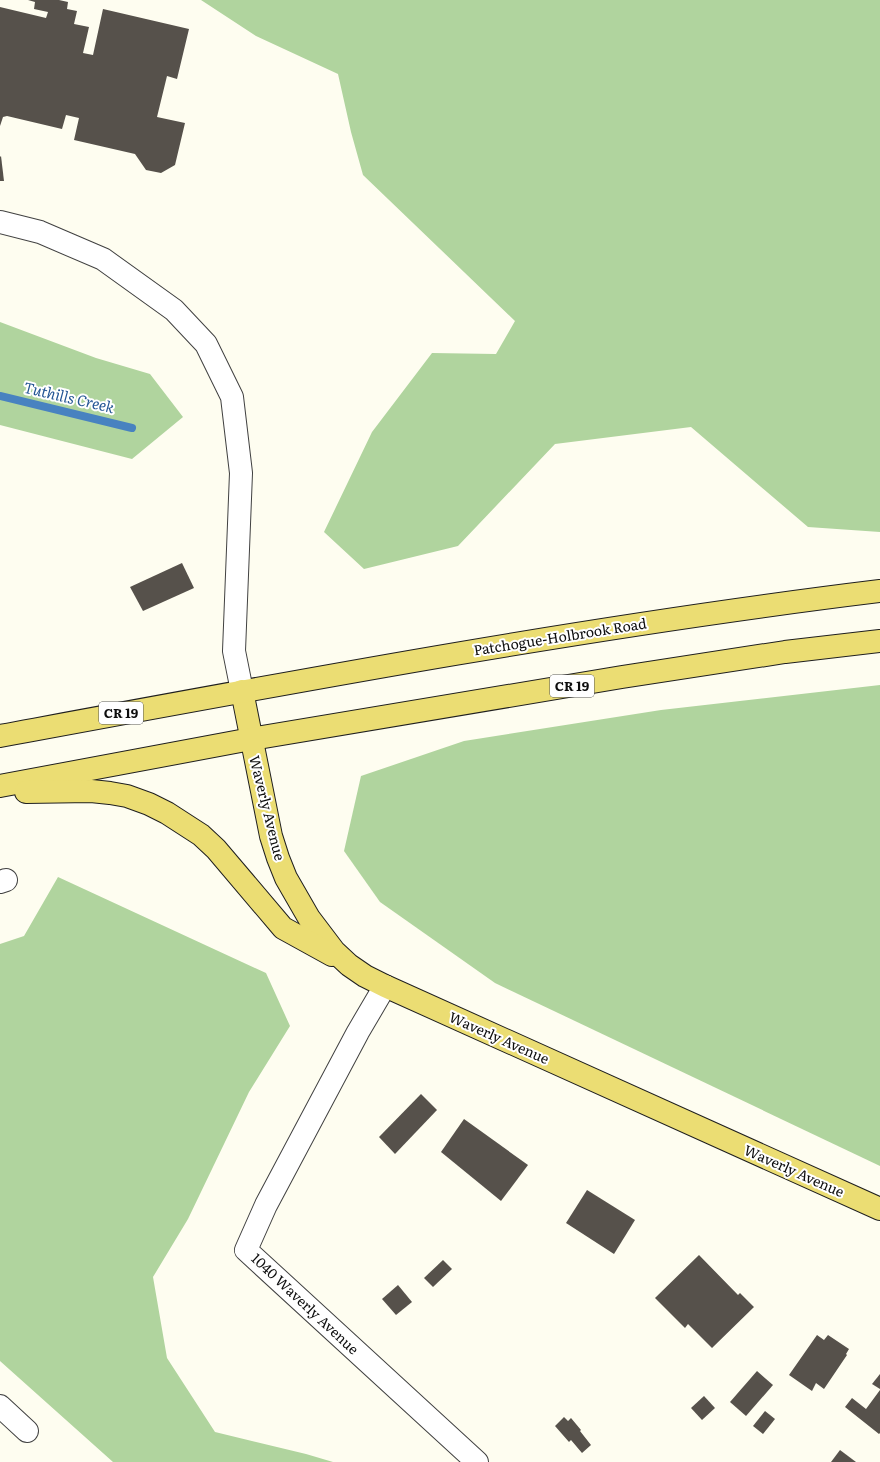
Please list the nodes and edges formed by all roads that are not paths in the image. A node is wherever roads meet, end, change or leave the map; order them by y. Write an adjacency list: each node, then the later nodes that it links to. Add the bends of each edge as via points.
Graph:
1 (0, 222): 4 (lane, via 40,232 103,259 174,310 206,344 232,397 241,474 234,651)
2 (880, 591): 4 (main road, Patchogue-Holbrook Road / CR 19, via 626,626)
3 (880, 641): 6 (main road, CR 19, via 785,652 622,677)
4 (242, 691): 5 (main road, CR 19); 6 (main road, Waverly Avenue)
5 (0, 736)
6 (251, 739): 7 (main road, Waverly Avenue / CR 19); 9 (main road, Waverly Avenue, via 271,836 286,878 313,923)
7 (0, 786)
8 (0, 792): 9 (main road, via 90,790 127,796 167,812 216,849 282,928)
9 (349, 965): 10 (main road, Waverly Avenue)
10 (385, 986): 11 (main road, Waverly Avenue); 14 (lane, 1040 Waverly Avenue, via 266,1205 246,1250)
11 (880, 1209)
12 (0, 1406): 13 (lane)
13 (27, 1431)
14 (477, 1462)

